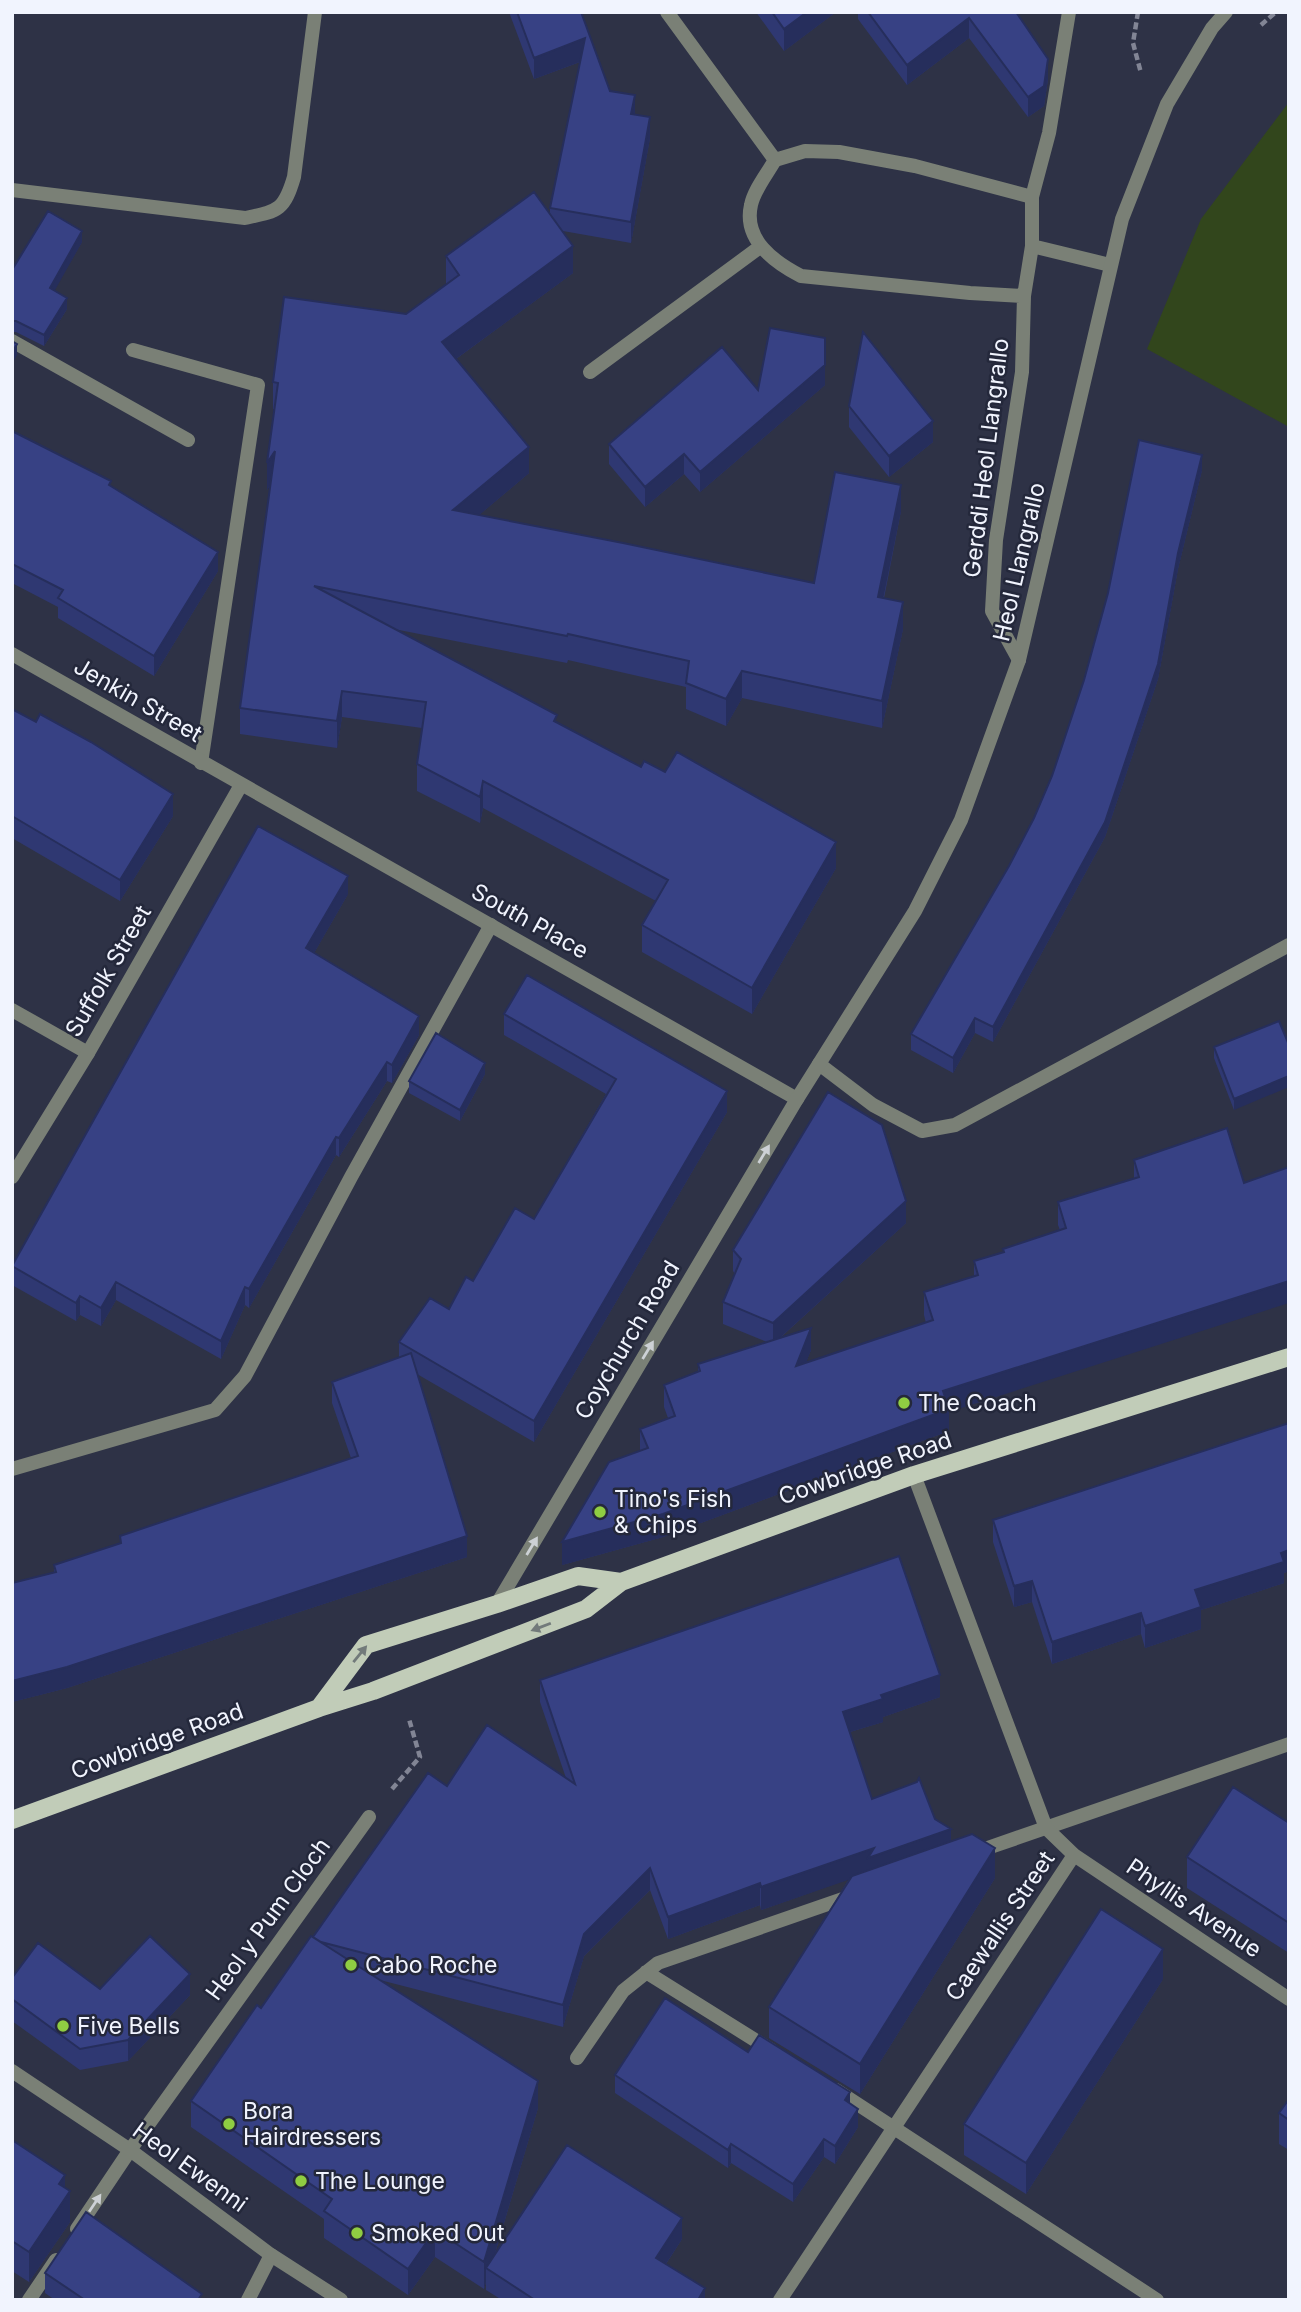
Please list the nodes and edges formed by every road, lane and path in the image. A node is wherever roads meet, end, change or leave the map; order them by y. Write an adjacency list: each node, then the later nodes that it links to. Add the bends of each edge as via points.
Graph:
1 (315, 12): 8 (street, via 294,177 288,197 275,211 245,218)
2 (667, 12): 7 (street)
3 (1069, 12): 9 (street, via 1049,133)
4 (1138, 12): 6 (path, via 1133,43 1143,80)
5 (1226, 12): 6 (street, Heol Llangrallo)
6 (1167, 104): 12 (street, Heol Llangrallo, via 1122,219)
7 (775, 160): 9 (street, via 805,151 839,152 915,166); 11 (street, via 751,203 750,222)
8 (12, 190)
9 (1032, 197): 10 (street, Gerddi Heol Llangrallo)
10 (1032, 246): 12 (street); 13 (street, Gerddi Heol Llangrallo)
11 (760, 247): 13 (street, via 777,264 801,276); 16 (street)
12 (1110, 265): 19 (street, Heol Llangrallo)
13 (1024, 296): 19 (street, Gerddi Heol Llangrallo, via 1022,372 996,540 992,611)
14 (12, 341): 17 (street)
15 (133, 350): 20 (street, via 258,385)
16 (590, 372)
17 (188, 440)
18 (12, 654): 20 (street, Jenkin Street)
19 (1019, 660): 26 (street, Heol Llangrallo, via 955,831 915,911)
20 (201, 763): 21 (street, Jenkin Street)
21 (241, 785): 22 (street, South Place); 25 (street, Suffolk Street)
22 (491, 925): 27 (street, South Place); 30 (street, via 245,1376 215,1410)
23 (1289, 945): 26 (street, via 955,1125 922,1131 873,1105)
24 (12, 1010): 25 (street)
25 (88, 1053): 28 (street, Suffolk Street)
26 (819, 1064): 27 (street, Heol Llangrallo)
27 (797, 1098): 33 (street, Coychurch Road, one-way to 27)
28 (12, 1177)
29 (1289, 1357): 31 (main road, Cowbridge Road)
30 (12, 1469)
31 (914, 1475): 32 (main road, Cowbridge Road); 38 (street, Caewallis Street)
32 (621, 1581): 33 (main road, Cowbridge Road, via 578,1576); 34 (main road, Cowbridge Road, one-way to 34, via 586,1609)
33 (497, 1604): 34 (main road, Cowbridge Road, one-way to 33, via 366,1645)
34 (318, 1708): 37 (main road, Cowbridge Road)
35 (1289, 1744): 38 (street)
36 (369, 1817): 49 (street, Heol y Pum Cloch)
37 (12, 1820)
38 (1046, 1828): 39 (street); 40 (street, Caewallis Street)
39 (968, 1855)
40 (1074, 1855): 43 (street, Phyllis Avenue); 48 (street, Caewallis Street)
41 (865, 1891): 42 (street, via 658,1963)
42 (646, 1972): 44 (street, via 623,1991); 45 (street)
43 (1289, 1999)
44 (577, 2058)
45 (788, 2060)
46 (12, 2071): 49 (street, Heol Ewenni)
47 (823, 2082): 48 (street)
48 (894, 2127): 54 (street, Caewallis Street); 55 (street)
49 (130, 2150): 50 (street, Heol Ewenni); 51 (street, Heol y Pum Cloch, one-way to 49)
50 (271, 2255): 52 (street); 53 (street, Heol Ewenni)
51 (29, 2300)
52 (248, 2300)
53 (341, 2300)
54 (780, 2300)
55 (1157, 2300)

